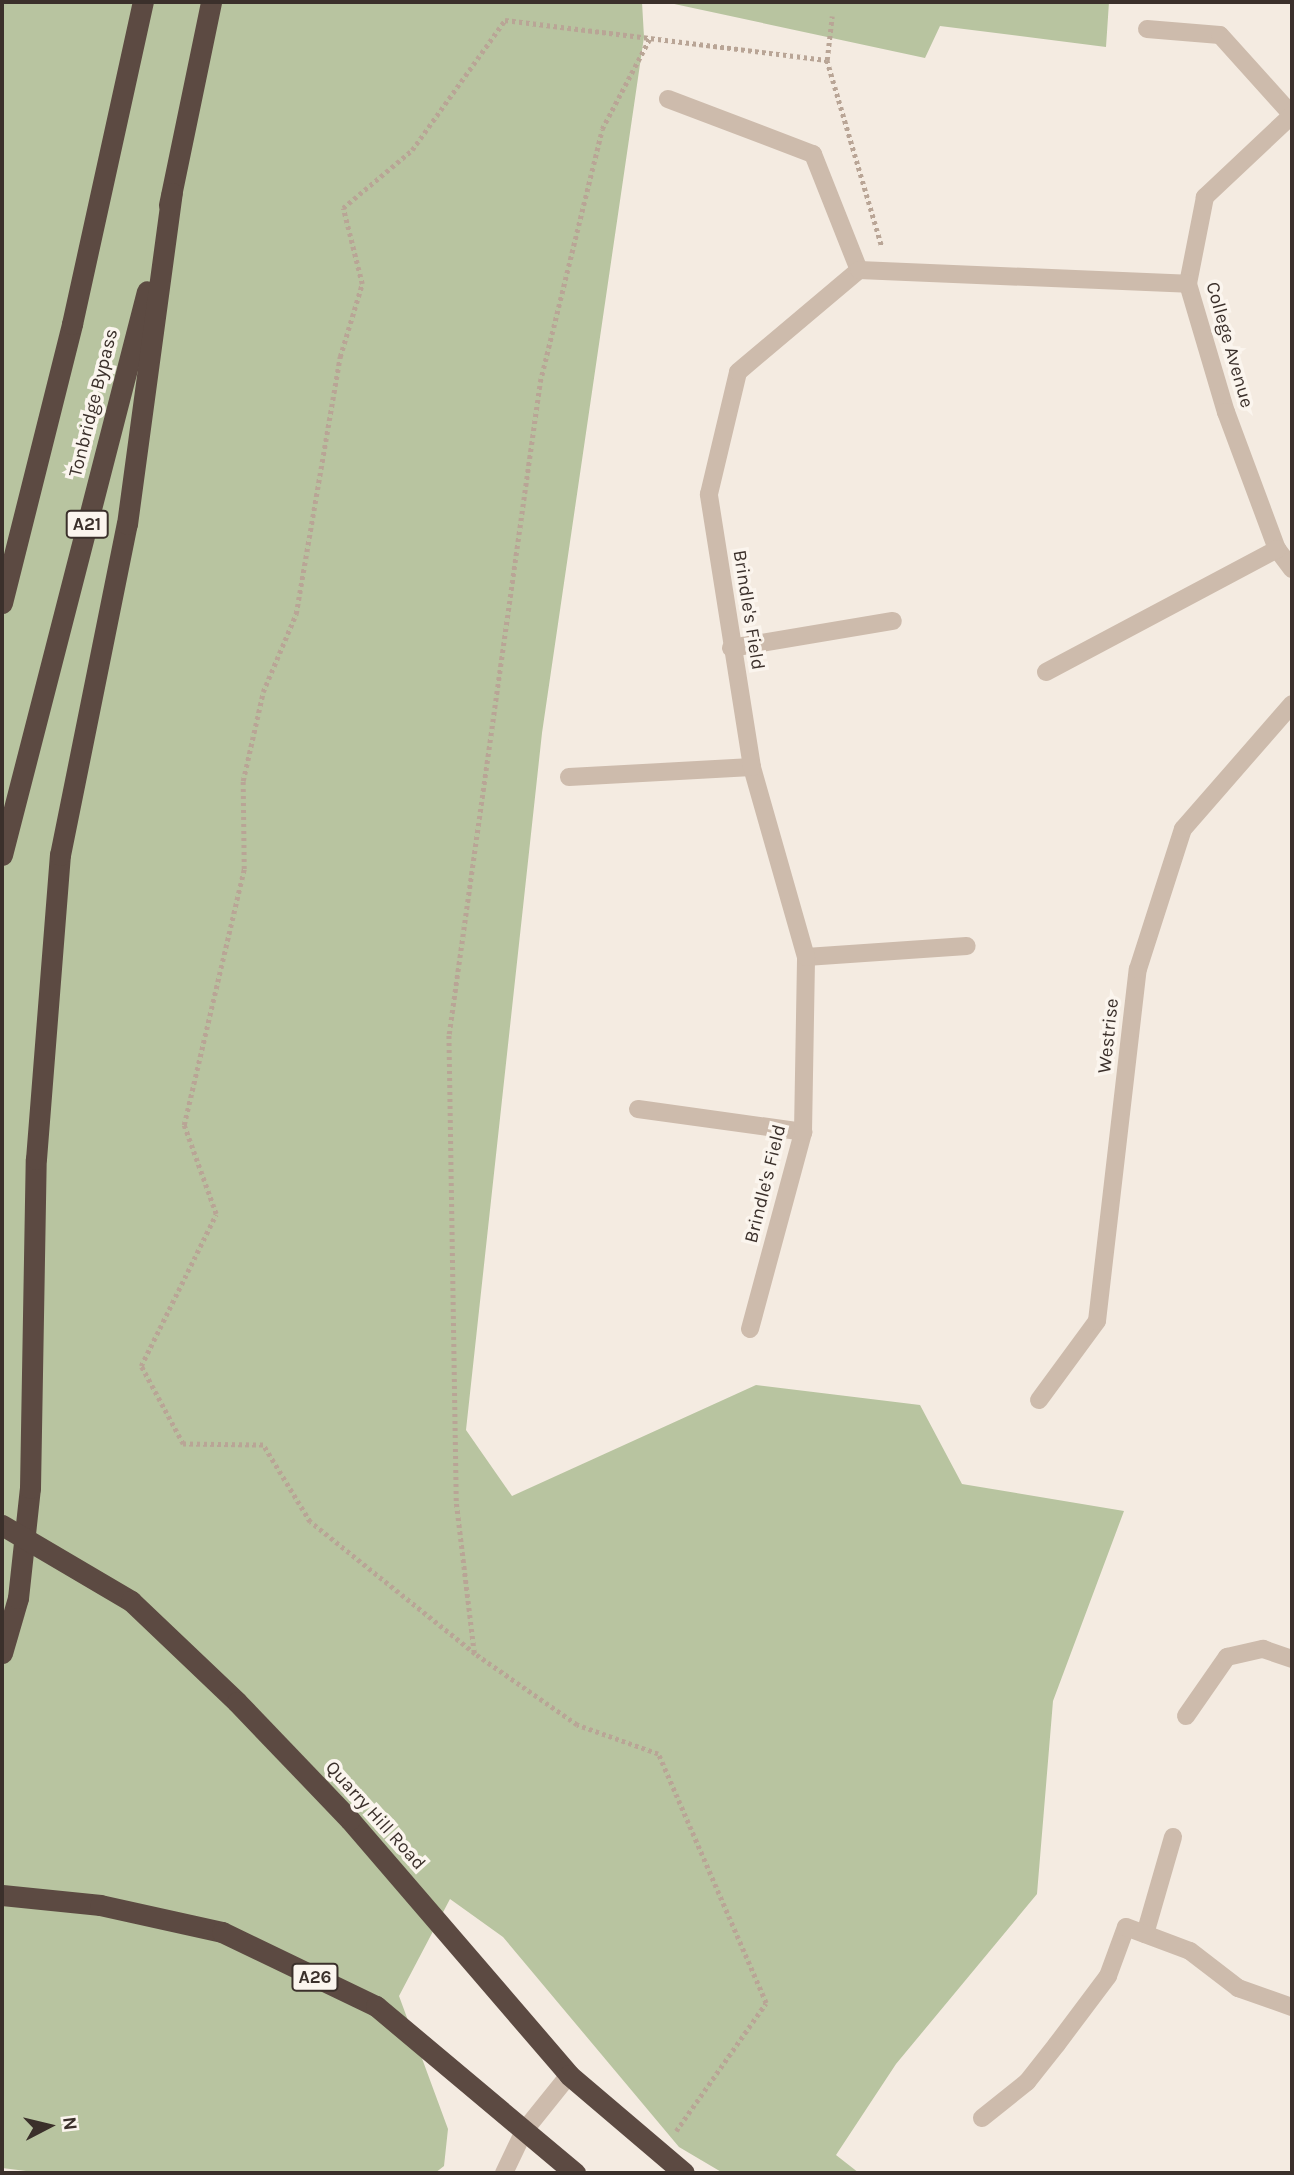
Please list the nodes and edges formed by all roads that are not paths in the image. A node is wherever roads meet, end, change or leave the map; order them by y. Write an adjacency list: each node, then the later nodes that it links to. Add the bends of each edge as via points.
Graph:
1 (143, 2): 11 (highway, via 75,311)
2 (211, 2): 6 (highway, Tonbridge Bypass / A21)
3 (1147, 29): 5 (street, via 1220,35)
4 (668, 99): 7 (street, via 813,154)
5 (1292, 115): 8 (street, College Avenue, via 1205,198)
6 (172, 193): 18 (highway, Tonbridge Bypass / A21); 26 (highway, via 127,524 60,855 36,1159 30,1488 19,1598)
7 (859, 270): 8 (street); 13 (street, Brindle's Field, via 738,372 709,494)
8 (1188, 284): 9 (street, College Avenue, via 1226,412)
9 (1277, 549): 10 (street, College Avenue); 14 (street)
10 (1292, 569)
11 (2, 603)
12 (893, 621): 13 (street)
13 (731, 648): 16 (street, Brindle's Field)
14 (1046, 671)
15 (1292, 704): 24 (street, Westrise, via 1183,829 1138,969 1097,1321)
16 (752, 767): 17 (street); 20 (street, Brindle's Field)
17 (569, 777)
18 (2, 855)
19 (967, 946): 20 (street)
20 (806, 957): 22 (street, Brindle's Field)
21 (638, 1109): 22 (street)
22 (803, 1132): 23 (street, Brindle's Field)
23 (750, 1329)
24 (1039, 1400)
25 (2, 1525): 33 (highway, Quarry Hill Road, bridge, via 131,1601 237,1702 350,1821)
26 (2, 1653)
27 (1292, 1659): 28 (street, via 1263,1649 1227,1657)
28 (1186, 1716)
29 (1173, 1837): 31 (street)
30 (2, 1895): 35 (highway, A26, via 100,1905 222,1931 376,2006)
31 (1144, 1934): 32 (street, via 1190,1951 1238,1988); 34 (street, via 1126,1927 1108,1976 1027,2082)
32 (1292, 2007)
33 (569, 2075): 35 (street); 38 (highway, Quarry Hill Road)
34 (982, 2118)
35 (524, 2130): 36 (street); 37 (highway, A26)
36 (504, 2173)
37 (575, 2173)
38 (684, 2173)

